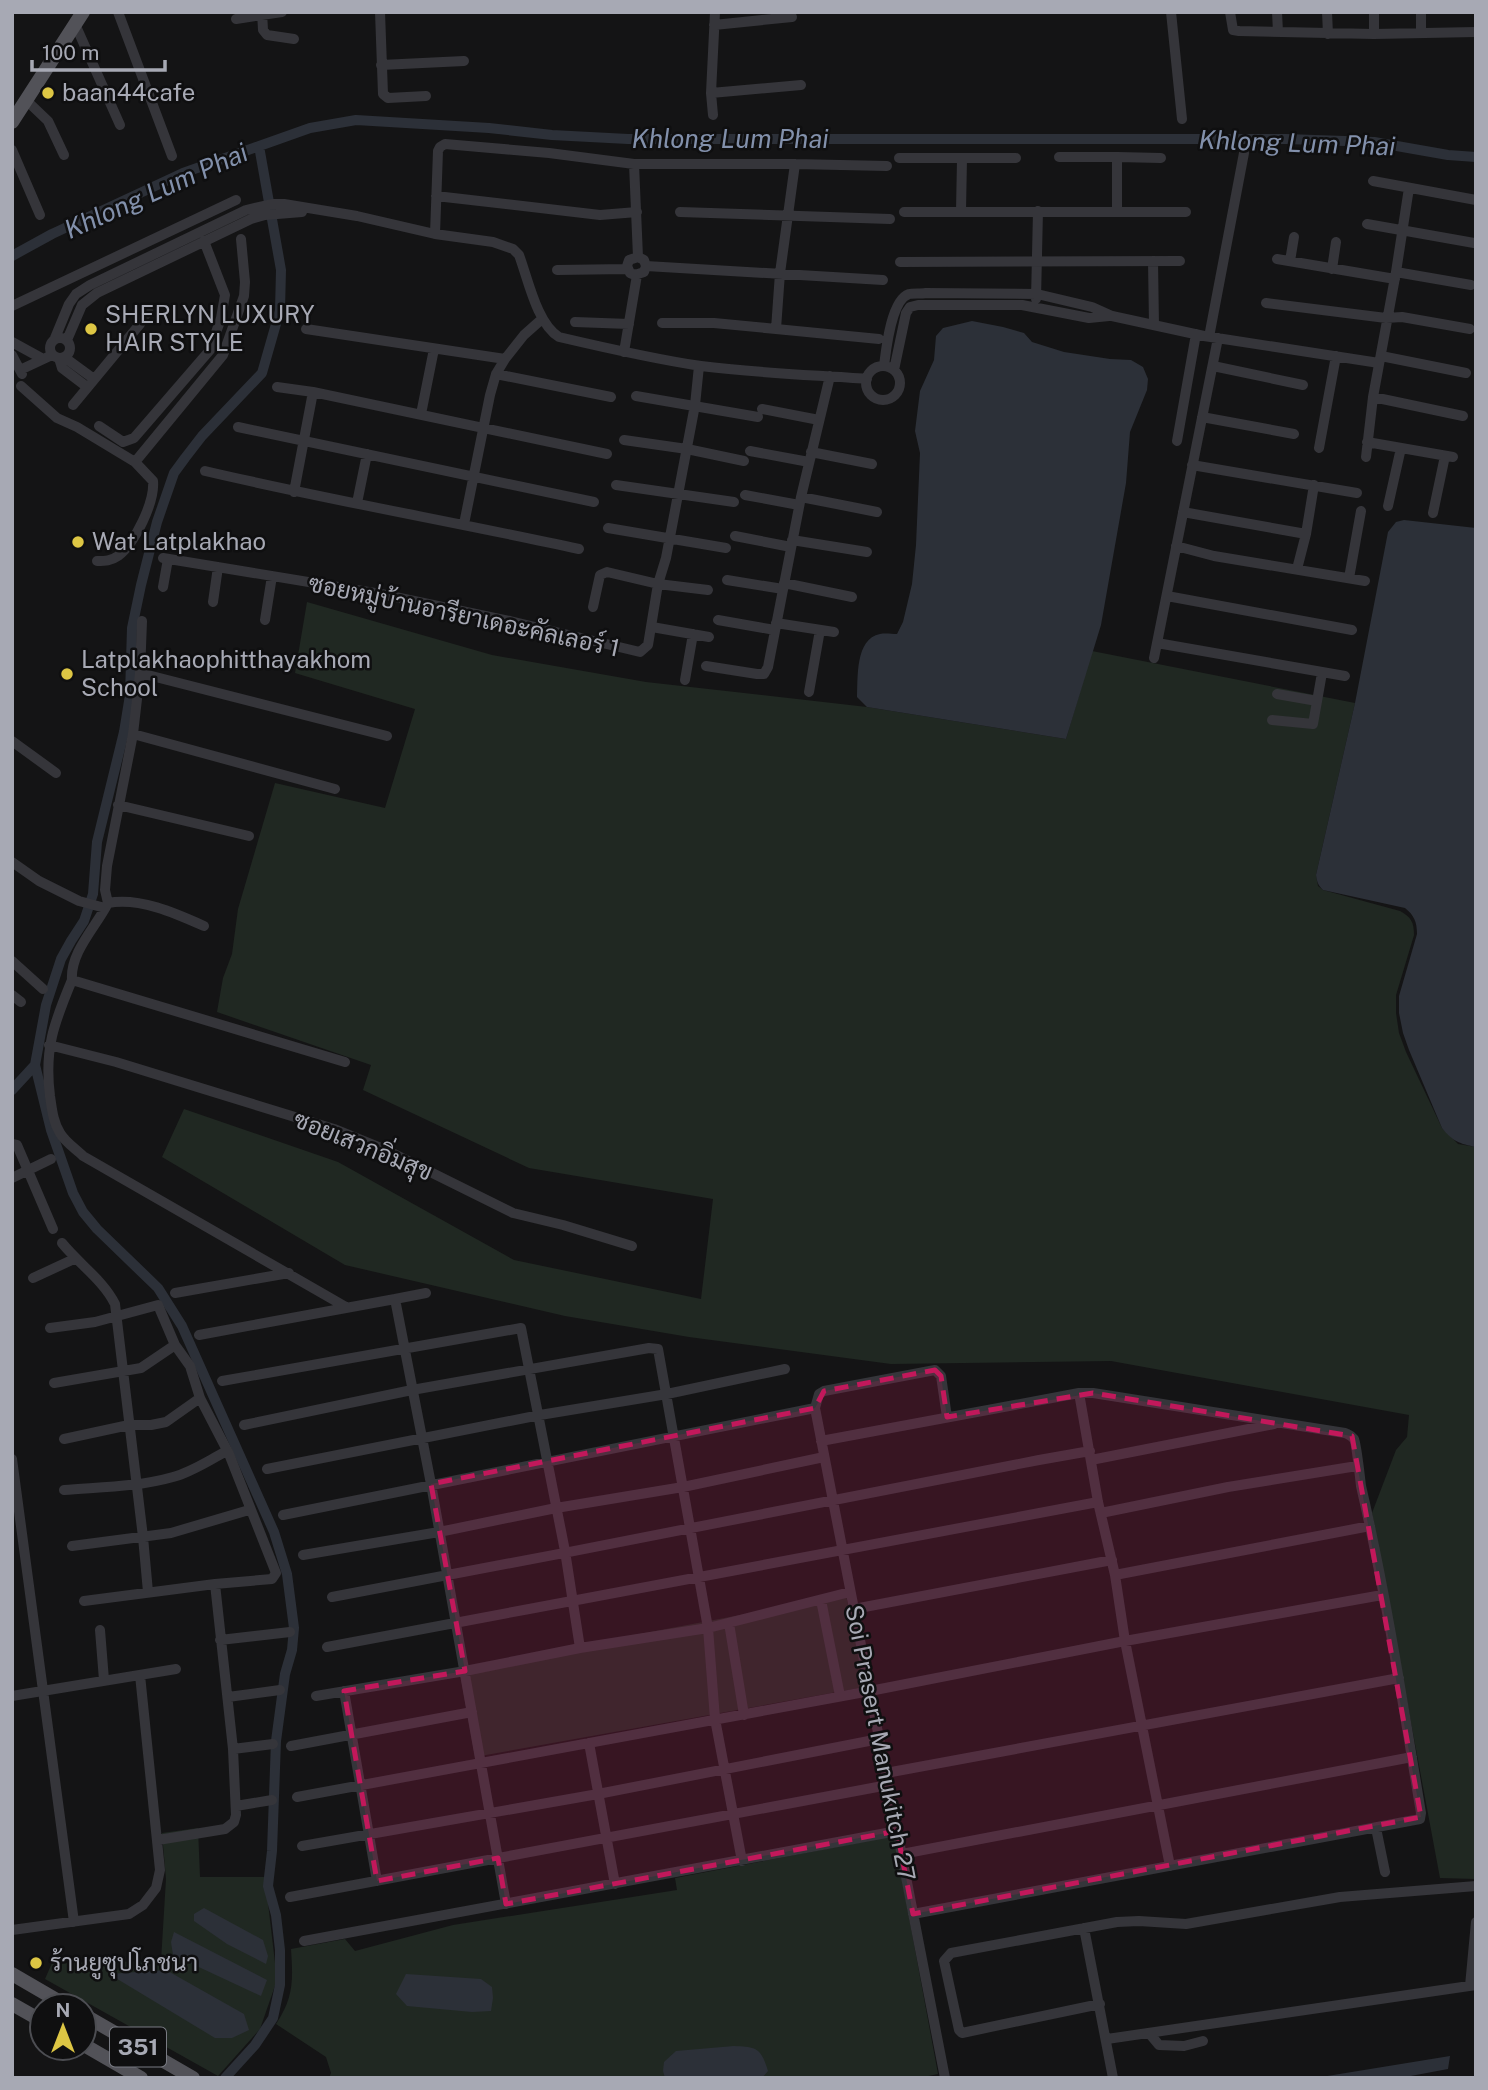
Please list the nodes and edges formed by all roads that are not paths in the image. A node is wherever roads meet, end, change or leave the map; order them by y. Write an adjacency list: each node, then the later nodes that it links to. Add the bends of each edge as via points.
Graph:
1 (118, 12): 35 (street)
2 (282, 12): 11 (street)
3 (380, 12): 23 (street)
4 (715, 12): 15 (street)
5 (1171, 12): 29 (street)
6 (1230, 12): 16 (street, via 1233,30)
7 (1277, 12): 16 (street)
8 (1327, 12): 19 (street)
9 (1374, 12): 20 (street)
10 (1421, 12): 18 (street)
11 (262, 14): 14 (street); 21 (street, via 267,35)
12 (792, 17): 15 (street)
13 (79, 18): 27 (main road); 31 (street)
14 (236, 19)
15 (714, 25): 25 (street)
16 (1278, 32): 19 (street)
17 (1476, 32): 18 (street)
18 (1421, 33): 20 (street)
19 (1328, 34): 20 (street)
20 (1374, 34)
21 (294, 39)
22 (464, 61): 23 (street)
23 (382, 65): 26 (street, via 386,97)
24 (801, 85): 25 (street)
25 (711, 93): 28 (street)
26 (426, 96)
27 (20, 103): 30 (main road); 34 (street, via 48,121)
28 (713, 116)
29 (1182, 119)
30 (12, 122)
31 (120, 125)
32 (12, 150): 58 (street)
33 (1244, 153): 100 (street)
34 (64, 155)
35 (173, 156)
36 (1059, 157): 37 (street)
37 (1117, 157): 40 (street); 52 (street)
38 (899, 158): 41 (street)
39 (1016, 158): 41 (street)
40 (1161, 158)
41 (962, 159): 50 (street)
42 (634, 164): 43 (street); 47 (street, via 445,144 438,151); 54 (street)
43 (795, 164): 44 (street); 59 (street)
44 (887, 166)
45 (1373, 181): 46 (street)
46 (1409, 188): 49 (street); 62 (street)
47 (436, 196): 54 (street, via 600,215); 63 (street)
48 (236, 200): 86 (street)
49 (1476, 200)
50 (961, 211): 51 (street); 56 (street)
51 (1038, 211): 52 (street); 75 (street)
52 (1117, 211): 57 (street)
53 (256, 212): 63 (street, via 315,210); 66 (street); 101 (street, via 76,293)
54 (636, 212): 69 (street)
55 (680, 212): 59 (street)
56 (904, 212)
57 (1186, 212)
58 (40, 215)
59 (788, 215): 60 (street); 80 (street)
60 (890, 219)
61 (1367, 224): 62 (street)
62 (1402, 230): 68 (street); 81 (street)
63 (435, 234): 91 (street, via 493,242 513,250 519,255)
64 (1294, 237): 73 (street)
65 (241, 239): 150 (street, via 244,296 223,355)
66 (204, 241): 101 (street, via 97,293 82,305); 133 (street, via 225,295 211,350 134,438 123,442)
67 (1336, 242): 77 (street)
68 (1474, 243)
69 (638, 257): 76 (street); 79 (street, via 629,260)
70 (1277, 259): 73 (street)
71 (1153, 261): 72 (street); 75 (street); 95 (street)
72 (1180, 261)
73 (1290, 261): 77 (street)
74 (900, 262): 75 (street)
75 (1037, 262): 84 (street)
76 (646, 267): 79 (street, via 644,272); 80 (street)
77 (1332, 269): 81 (street)
78 (557, 270): 79 (street)
79 (632, 272): 94 (street)
80 (780, 273): 82 (street); 97 (street)
81 (1395, 275): 83 (street); 90 (street)
82 (883, 280)
83 (1471, 285)
84 (1037, 294): 87 (street); 89 (street); 113 (street, via 909,294 896,309 887,343)
85 (1266, 303): 90 (street)
86 (12, 306)
87 (1036, 307): 89 (street, via 1089,318); 113 (street, via 910,307)
88 (148, 311): 119 (street)
89 (1112, 316): 95 (street)
90 (1386, 318): 98 (street); 110 (street)
91 (542, 319): 105 (street, via 559,337); 109 (street)
92 (575, 322): 94 (street)
93 (662, 323): 97 (street)
94 (629, 324): 105 (street)
95 (1154, 325): 99 (street)
96 (306, 329): 104 (street)
97 (776, 330): 102 (street)
98 (1470, 330)
99 (1196, 334): 100 (street); 138 (street)
100 (1214, 338): 107 (street); 112 (street)
101 (61, 339): 108 (street, via 50,346); 108 (street, via 71,349)
102 (879, 339)
103 (12, 342): 108 (street)
104 (434, 349): 109 (street); 129 (street)
105 (624, 352): 111 (street)
106 (12, 355): 114 (street)
107 (1336, 356): 110 (street); 141 (street)
108 (54, 357): 114 (street); 119 (street)
109 (505, 359): 116 (street)
110 (1380, 360): 115 (street); 126 (street)
111 (699, 366): 117 (street); 128 (street, ซอยหมู่บ้านอารียาเดอะคัลเลอร์ 1)
112 (1213, 366): 120 (street); 131 (street)
113 (889, 368): 118 (street, via 873,370); 118 (street, via 898,375 899,389 889,399 875,398)
114 (20, 370): 121 (street, via 24,378)
115 (1466, 373)
116 (496, 374): 125 (street); 135 (street)
117 (830, 376): 118 (street); 132 (street)
118 (867, 379)
119 (91, 383): 127 (street)
120 (1303, 386)
121 (17, 387): 150 (street, via 57,418)
122 (277, 387): 123 (street)
123 (313, 392): 129 (street); 139 (street)
124 (636, 396): 128 (street)
125 (611, 397)
126 (1373, 397): 130 (street); 140 (street)
127 (73, 405)
128 (695, 405): 132 (street); 143 (street, ซอยหมู่บ้านอารียาเดอะคัลเลอร์ 1)
129 (421, 415): 135 (street)
130 (1462, 416)
131 (1202, 417): 136 (street); 152 (street)
132 (819, 419): 147 (street)
133 (99, 426)
134 (238, 427): 139 (street)
135 (483, 427): 146 (street); 154 (street)
136 (1294, 434)
137 (624, 440): 143 (street)
138 (1177, 441)
139 (302, 442): 145 (street); 157 (street)
140 (1367, 442): 142 (street); 148 (street)
141 (1319, 448)
142 (1401, 448): 165 (street); 169 (street, via 1449,456)
143 (687, 449): 149 (street); 158 (street, ซอยหมู่บ้านอารียาเดอะคัลเลอร์ 1)
144 (750, 451): 147 (street)
145 (366, 454): 154 (street); 164 (street)
146 (607, 454)
147 (810, 457): 151 (street); 161 (street)
148 (1366, 457)
149 (744, 461)
150 (135, 462): 180 (street, via 153,481 142,524 119,555)
151 (872, 464)
152 (1192, 465): 156 (street); 168 (street)
153 (205, 471): 157 (street)
154 (474, 477): 162 (street); 170 (street)
155 (616, 485): 158 (street)
156 (1314, 485): 159 (street); 172 (street)
157 (294, 492): 164 (street)
158 (678, 493): 163 (street); 174 (street, ซอยหมู่บ้านอารียาเดอะคัลเลอร์ 1)
159 (1357, 493)
160 (745, 495): 161 (street)
161 (800, 501): 167 (street); 175 (street)
162 (594, 502)
163 (734, 502)
164 (357, 503): 170 (street)
165 (1388, 506)
166 (1361, 511): 184 (street)
167 (877, 512)
168 (1183, 512): 172 (street); 176 (street)
169 (1433, 513)
170 (464, 524): 178 (street)
171 (608, 528): 174 (street)
172 (1306, 534): 182 (street)
173 (735, 536): 175 (street)
174 (669, 539): 177 (street); 187 (street, ซอยหมู่บ้านอารียาเดอะคัลเลอร์ 1)
175 (792, 543): 179 (street); 188 (street)
176 (1176, 547): 182 (street); 191 (street)
177 (726, 548)
178 (579, 549)
179 (867, 552)
180 (97, 561)
181 (218, 567): 183 (street, ซอยหมู่บ้านอารียาเดอะคัลเลอร์ 1); 189 (street, ซอยหมู่บ้านอารียาเดอะคัลเลอร์ 1, via 166,558); 193 (street)
182 (1297, 569): 184 (street)
183 (271, 576): 195 (street); 198 (street, ซอยหมู่บ้านอารียาเดอะคัลเลอร์ 1, via 510,621 633,652 646,648)
184 (1349, 578): 186 (street)
185 (727, 580): 188 (street)
186 (1365, 580)
187 (658, 584): 190 (street); 194 (street, via 603,572); 198 (street, ซอยหมู่บ้านอารียาเดอะคัลเลอร์ 1)
188 (784, 586): 192 (street); 199 (street)
189 (163, 587)
190 (708, 590)
191 (1167, 596): 201 (street); 205 (street)
192 (852, 597)
193 (213, 602)
194 (593, 607)
195 (265, 620)
196 (718, 620): 199 (street)
197 (142, 621): 208 (street)
198 (652, 627): 203 (street)
199 (775, 627): 200 (street); 207 (street, via 764,674)
200 (820, 630): 202 (street); 212 (street)
201 (1352, 630)
202 (834, 632)
203 (693, 634): 204 (street); 211 (street)
204 (709, 636)
205 (1157, 643): 206 (street); 209 (street)
206 (1154, 658)
207 (706, 666)
208 (140, 673): 216 (street); 217 (street)
209 (1322, 673): 210 (street); 214 (street)
210 (1345, 676)
211 (685, 680)
212 (809, 692)
213 (1277, 694): 214 (street)
214 (1317, 701): 215 (street, via 1313,724)
215 (1272, 720)
216 (133, 734): 220 (street); 221 (street)
217 (387, 736)
218 (12, 741): 219 (street)
219 (56, 773)
220 (335, 789)
221 (118, 805): 222 (street); 224 (street)
222 (249, 836)
223 (12, 862): 224 (street, via 79,901)
224 (105, 906): 225 (street, via 123,900); 227 (street, via 76,957)
225 (204, 926)
226 (12, 961): 228 (street)
227 (72, 980): 229 (street); 230 (street)
228 (43, 989)
229 (49, 1045): 237 (street, ซอยเสวกอิ่มสุข, via 334,1129 513,1213); 239 (street, via 53,1118 61,1135 83,1156)
230 (345, 1062)
231 (12, 1144): 233 (street, via 17,1145)
232 (51, 1159): 233 (street)
233 (28, 1170): 234 (street); 235 (street)
234 (12, 1178)
235 (53, 1229)
236 (62, 1243): 238 (street)
237 (632, 1246)
238 (74, 1259): 240 (street); 245 (street, via 109,1291)
239 (289, 1273): 241 (street); 244 (street)
240 (33, 1278)
241 (175, 1293)
242 (426, 1293): 243 (street)
243 (395, 1299): 244 (street); 249 (street)
244 (346, 1307): 247 (street)
245 (118, 1317): 246 (street); 248 (street, via 158,1305); 252 (street)
246 (50, 1328)
247 (199, 1335)
248 (175, 1345): 252 (street, via 141,1368); 258 (street, via 190,1366)
249 (404, 1348): 250 (street, via 520,1328); 253 (street); 255 (street)
250 (529, 1368): 255 (street); 257 (street, via 656,1347); 260 (street)
251 (785, 1369): 257 (street)
252 (122, 1371): 254 (street); 263 (street)
253 (222, 1381)
254 (54, 1383)
255 (412, 1390): 264 (street); 266 (street)
256 (1079, 1393): 261 (street); 262 (street); 270 (street)
257 (667, 1394): 260 (street); 265 (street)
258 (200, 1398): 263 (street, via 166,1422); 269 (street)
259 (815, 1408): 261 (street, via 824,1391 934,1370 941,1376); 265 (street); 268 (street, Soi Prasert Manukitch 27)
260 (540, 1415): 266 (street); 273 (street)
261 (947, 1417): 268 (street)
262 (1280, 1423): 270 (street); 274 (street, via 1352,1436)
263 (129, 1425): 267 (street); 276 (street)
264 (244, 1425)
265 (674, 1436): 273 (street); 278 (street)
266 (421, 1438): 275 (street); 277 (street)
267 (64, 1439)
268 (821, 1441): 271 (street, Soi Prasert Manukitch 27)
269 (227, 1451): 276 (street, via 172,1478); 283 (street)
270 (1090, 1456): 280 (street, via 1039,1460); 282 (street)
271 (824, 1457): 278 (street); 280 (street, Soi Prasert Manukitch 27)
272 (12, 1459): 320 (street)
273 (548, 1462): 277 (street); 281 (street)
274 (1357, 1466): 282 (street); 285 (street)
275 (267, 1469)
276 (137, 1484): 279 (street); 288 (street)
277 (431, 1484): 284 (street); 287 (street)
278 (683, 1487): 281 (street); 286 (street)
279 (64, 1490)
280 (833, 1502): 286 (street); 291 (street, Soi Prasert Manukitch 27)
281 (556, 1508): 287 (street); 290 (street)
282 (1100, 1508): 291 (street); 293 (street)
283 (249, 1510): 288 (street); 297 (street, via 275,1576)
284 (283, 1514)
285 (1370, 1526): 295 (street); 300 (street)
286 (691, 1530): 290 (street); 296 (street)
287 (439, 1532): 292 (street); 294 (street)
288 (143, 1537): 289 (street); 298 (street)
289 (72, 1546)
290 (565, 1551): 294 (street); 302 (street)
291 (843, 1552): 296 (street); 299 (street, Soi Prasert Manukitch 27)
292 (303, 1555)
293 (1112, 1560): 295 (street); 305 (street)
294 (448, 1575): 301 (street); 306 (street)
295 (1115, 1575): 312 (street)
296 (698, 1577): 302 (street); 308 (street)
297 (215, 1584): 298 (street); 311 (street)
298 (148, 1592): 304 (street)
299 (850, 1592): 303 (street); 305 (street, Soi Prasert Manukitch 27)
300 (1382, 1595): 312 (street); 318 (street)
301 (332, 1597)
302 (573, 1600): 306 (street); 314 (street)
303 (821, 1600): 307 (street); 326 (street)
304 (83, 1601)
305 (854, 1609): 323 (street, Soi Prasert Manukitch 27)
306 (457, 1622): 313 (street); 316 (street)
307 (729, 1623): 308 (street); 329 (street)
308 (708, 1628): 314 (street); 330 (street)
309 (100, 1630): 319 (street)
310 (290, 1632): 311 (street)
311 (220, 1640): 327 (street)
312 (1125, 1641): 323 (street); 331 (street)
313 (327, 1647)
314 (580, 1648): 316 (street)
315 (176, 1669): 317 (street)
316 (465, 1671): 322 (street); 328 (street)
317 (140, 1675): 319 (street); 355 (street)
318 (1399, 1678): 331 (street); 338 (street)
319 (104, 1680): 320 (street)
320 (44, 1690): 324 (street); 368 (street)
321 (280, 1690): 327 (street)
322 (344, 1691): 325 (street); 332 (street)
323 (870, 1691): 326 (street); 333 (street, Soi Prasert Manukitch 27)
324 (12, 1696)
325 (316, 1696)
326 (840, 1696): 329 (street)
327 (228, 1697): 337 (street)
328 (472, 1712): 332 (street); 339 (street)
329 (744, 1715): 330 (street)
330 (715, 1719): 334 (street); 340 (street)
331 (1142, 1725): 341 (street); 347 (street)
332 (350, 1735): 336 (street); 342 (street)
333 (879, 1739): 340 (street); 341 (street, Soi Prasert Manukitch 27)
334 (589, 1743): 339 (street); 344 (street)
335 (273, 1744): 337 (street)
336 (291, 1746)
337 (233, 1749): 348 (street)
338 (1412, 1757): 347 (street); 351 (street, via 1421,1817)
339 (480, 1763): 342 (street); 349 (street)
340 (724, 1769): 344 (street); 350 (street)
341 (886, 1773): 343 (street, Soi Prasert Manukitch 27)
342 (359, 1785): 345 (street); 353 (street)
343 (888, 1786): 350 (street); 352 (street, Soi Prasert Manukitch 27)
344 (598, 1794): 349 (street); 354 (street)
345 (297, 1797)
346 (272, 1800): 348 (street)
347 (1158, 1805): 357 (street); 360 (street)
348 (236, 1806): 355 (street, via 233,1822 225,1829)
349 (490, 1812): 353 (street); 358 (street)
350 (733, 1815): 354 (street); 359 (street)
351 (1376, 1828): 360 (street); 361 (street)
352 (897, 1831): 357 (street, Soi Prasert Manukitch 27); 359 (street)
353 (368, 1834): 356 (street); 362 (street)
354 (605, 1838): 358 (street); 363 (street)
355 (158, 1840): 368 (street, via 159,1879 142,1905 129,1914)
356 (302, 1846)
357 (902, 1854): 367 (street, Soi Prasert Manukitch 27)
358 (498, 1858): 362 (street); 366 (street)
359 (742, 1861): 363 (street)
360 (1170, 1866): 367 (street)
361 (1385, 1872)
362 (377, 1881): 365 (street)
363 (615, 1884): 366 (street)
364 (1476, 1886): 370 (street, via 1340,1897 1186,1924 1127,1921)
365 (290, 1897)
366 (506, 1904): 372 (street)
367 (913, 1914): 386 (street, Soi Prasert Manukitch 27)
368 (74, 1922): 371 (street)
369 (1476, 1922): 374 (street)
370 (1084, 1928): 377 (street); 377 (street, via 951,1953 944,1965 962,2033)
371 (12, 1930)
372 (304, 1941)
373 (12, 1975): 375 (main road)
374 (1473, 1985): 380 (street)
375 (42, 1992)
376 (12, 2004): 378 (main road)
377 (1100, 2004): 381 (street)
378 (28, 2013)
379 (98, 2023): 385 (main road, 351)
380 (1149, 2033): 381 (street); 382 (street, via 1159,2045)
381 (1107, 2039): 387 (street)
382 (1203, 2041)
383 (98, 2053): 384 (main road, 351)
384 (141, 2078)
385 (193, 2078)
386 (945, 2078)
387 (1113, 2078)

